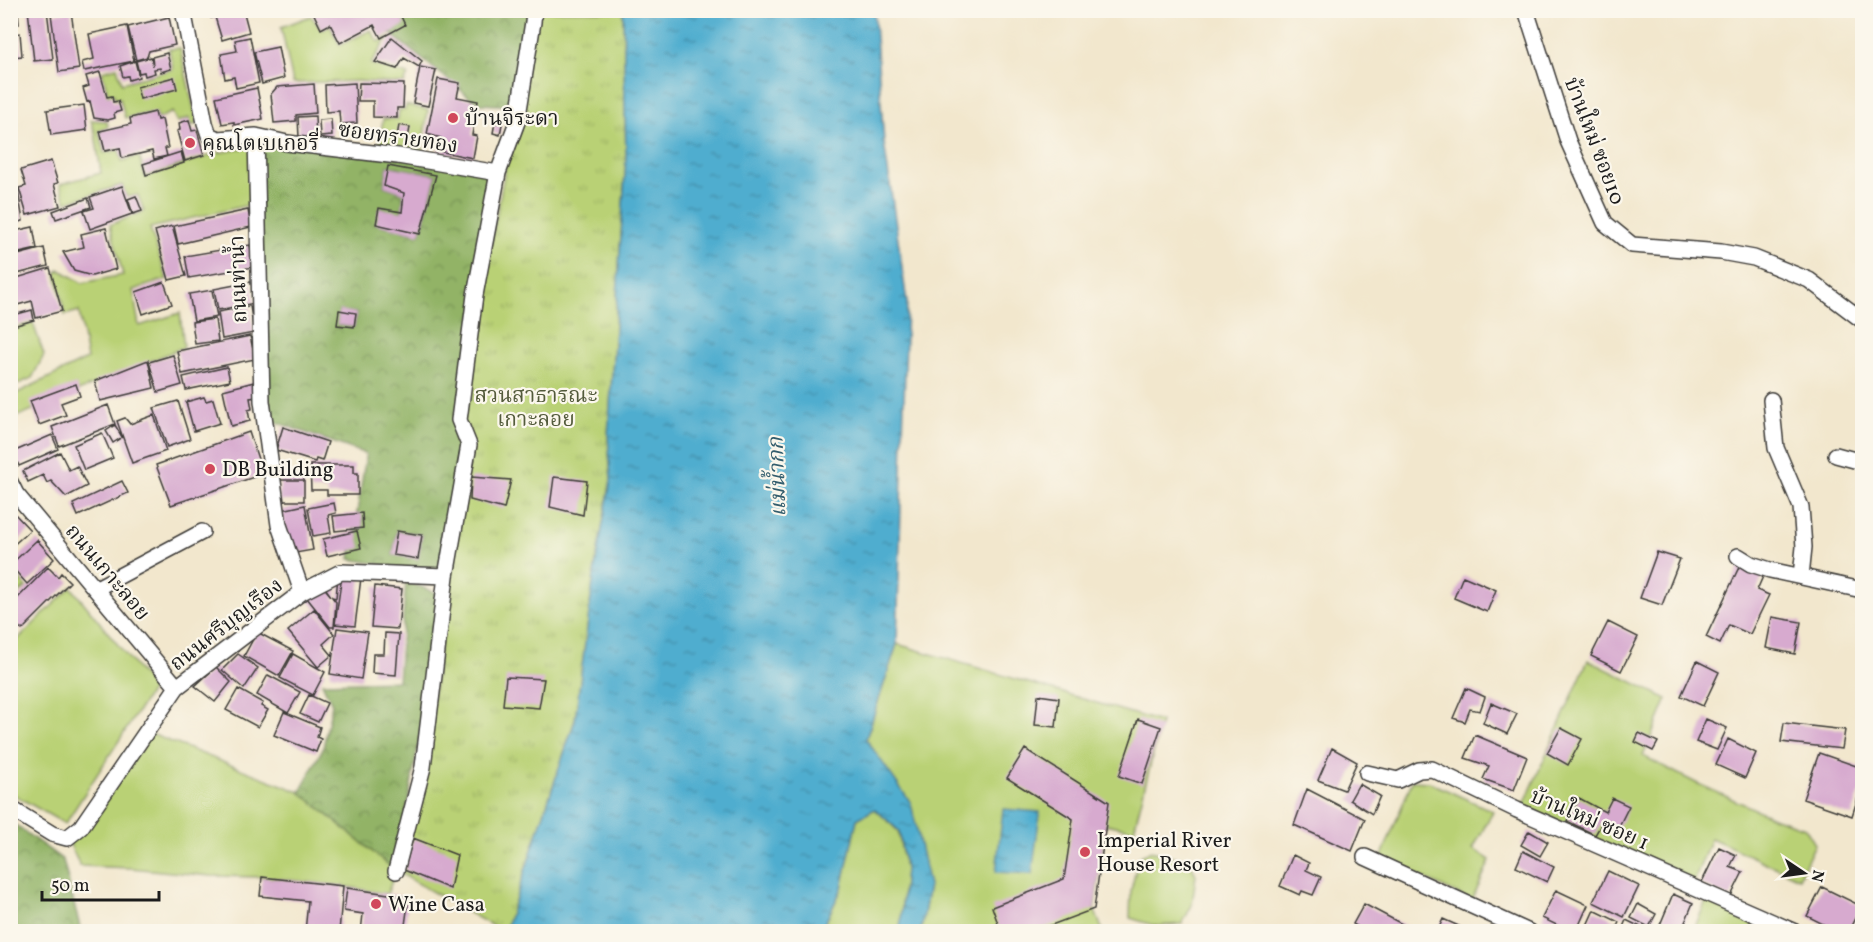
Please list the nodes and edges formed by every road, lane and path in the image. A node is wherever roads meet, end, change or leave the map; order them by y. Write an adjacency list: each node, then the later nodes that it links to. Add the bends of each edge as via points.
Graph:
1 (183, 10): 4 (street, via 209,135 218,139)
2 (534, 10): 5 (street, via 517,122)
3 (1526, 10): 6 (street, บ้านใหม่ ซอย10, via 1568,141 1605,223 1632,245 1754,258 1809,280)
4 (256, 136): 5 (street, ซอยทรายทอง); 17 (street, ถนนท่าน้ำ, via 262,401 279,525)
5 (498, 174): 13 (street, via 475,295 459,420 469,445)
6 (1863, 320)
7 (1771, 400): 14 (street, via 1776,448 1801,507)
8 (1836, 454): 9 (street)
9 (1863, 462)
10 (10, 482): 15 (street, ถนนเกาะลอย)
11 (202, 532): 15 (street)
12 (1738, 556): 14 (street, via 1751,564)
13 (447, 576): 17 (street, ถนนศรีบุญเรือง, via 341,572); 22 (street, via 423,767)
14 (1801, 576): 16 (street)
15 (95, 589): 18 (street, ถนนเกาะลอย)
16 (1863, 590)
17 (302, 592): 18 (street, ถนนศรีบุญเรือง)
18 (177, 687): 20 (street, ถนนศรีบุญเรือง, via 81,827 66,838 52,834)
19 (1367, 773): 24 (street, บ้านใหม่ ซอย 1, via 1398,780 1419,770 1432,769)
20 (10, 807)
21 (1365, 857): 23 (street)
22 (396, 871)
23 (1529, 932)
24 (1795, 932)

